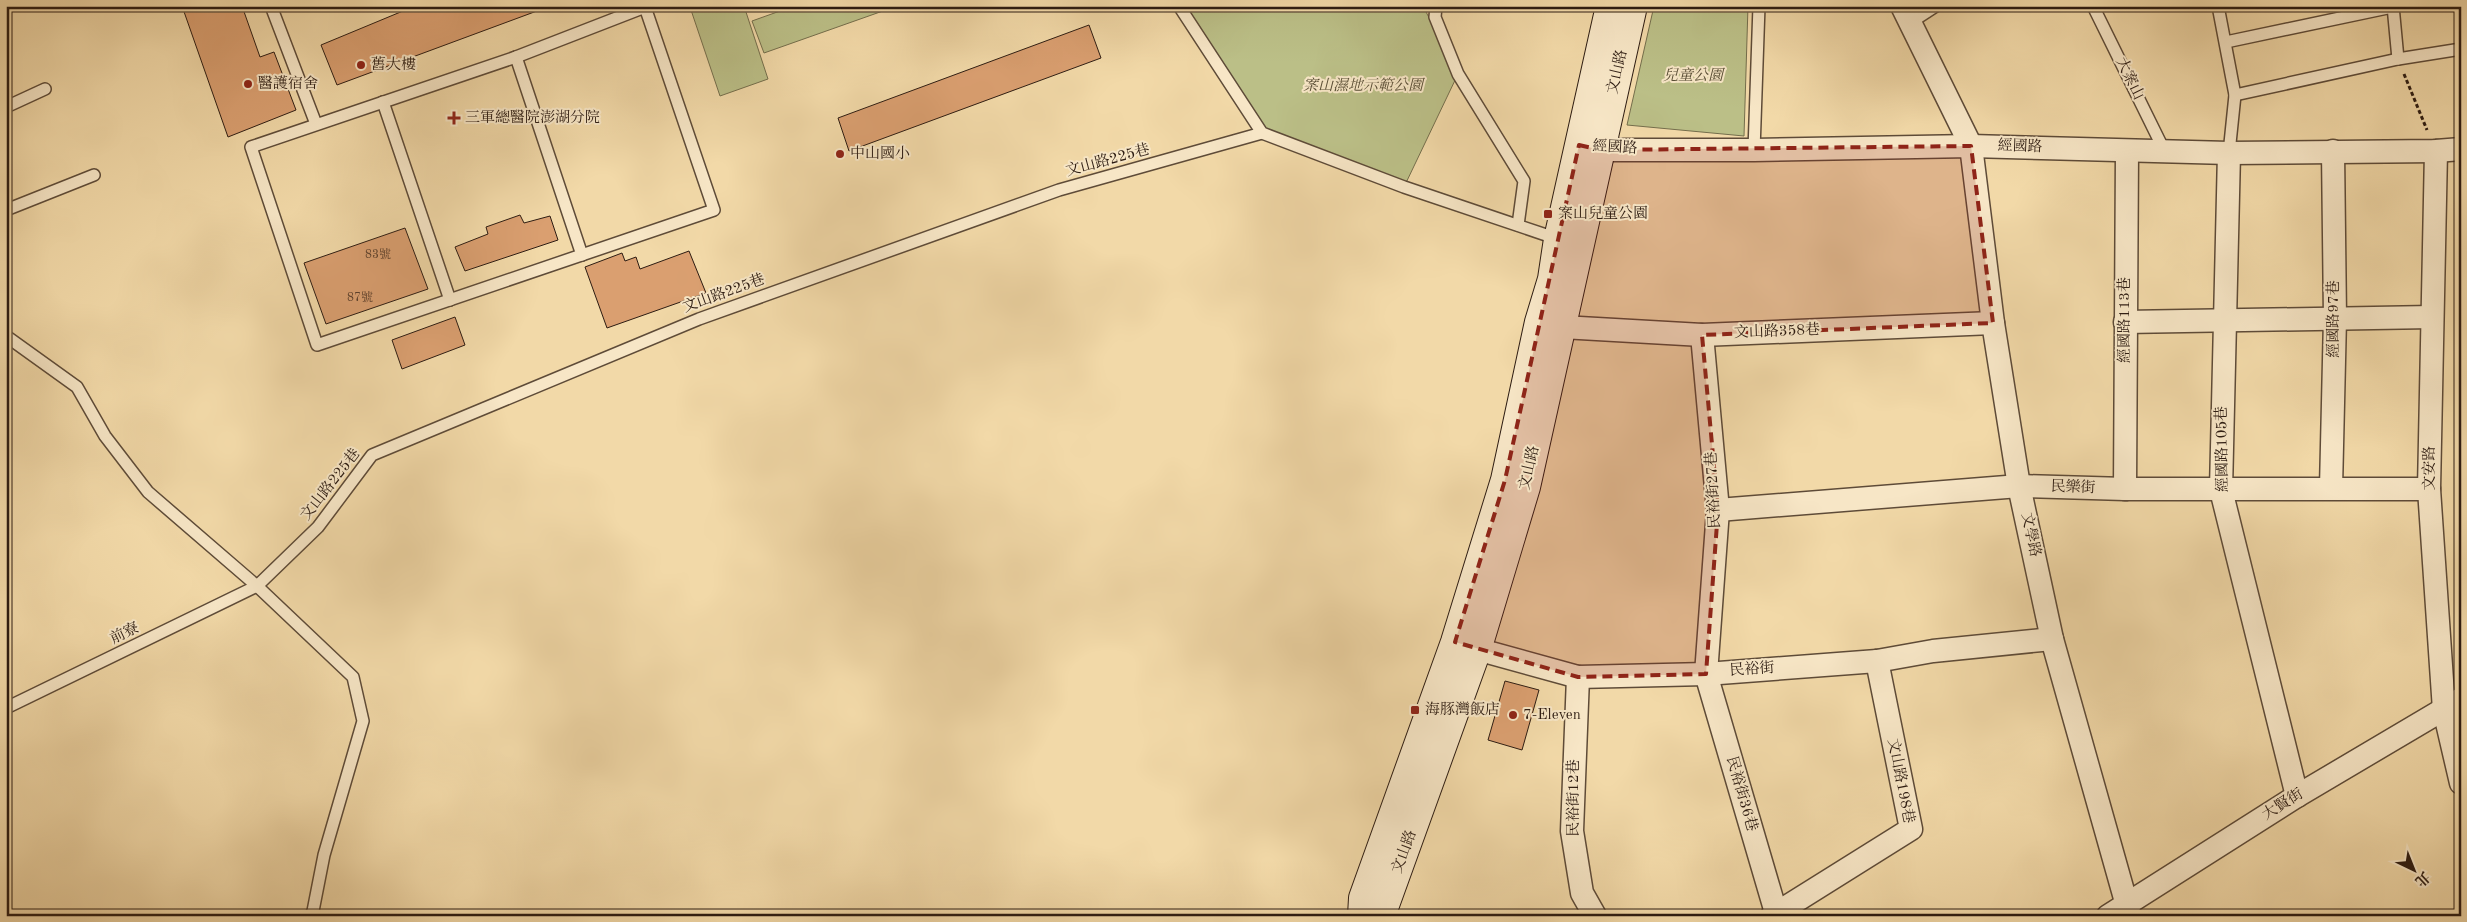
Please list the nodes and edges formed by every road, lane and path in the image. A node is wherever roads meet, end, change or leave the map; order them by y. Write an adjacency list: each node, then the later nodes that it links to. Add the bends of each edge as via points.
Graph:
1 (271, 6): 21 (lane)
2 (645, 6): 15 (lane); 36 (lane, via 714,210)
3 (1178, 6): 22 (lane)
4 (1436, 6): 34 (lane, via 1435,17 1458,74 1524,182)
5 (1610, 6): 24 (main road, 文山路)
6 (1633, 6): 24 (main road, 文山路)
7 (1759, 6): 26 (lane)
8 (1936, 6): 12 (lane)
9 (2093, 6): 30 (lane, 大案山)
10 (2218, 6): 13 (lane)
11 (2394, 7): 13 (lane); 16 (lane)
12 (1906, 14): 23 (street)
13 (2226, 42): 18 (lane)
14 (2461, 49): 16 (lane)
15 (516, 57): 19 (lane); 36 (lane)
16 (2398, 59): 18 (lane); 28 (path)
17 (45, 89): 20 (lane)
18 (2235, 95): 31 (lane)
19 (383, 102): 21 (lane); 37 (lane)
20 (6, 107)
21 (316, 124): 37 (lane, via 251,147 317,345)
22 (1262, 133): 34 (lane, via 1404,187); 52 (lane, 文山路225巷, via 1059,190 708,315 372,455 318,527)
23 (1971, 146): 26 (street, 經國路); 29 (street, 經國路); 42 (street, 文學路)
24 (1590, 148): 26 (street, 經國路); 35 (main road, 文山路); 43 (main road, 文山路)
25 (2461, 149): 28 (street, 經國路)
26 (1754, 150)
27 (2333, 151): 28 (street, 經國路); 31 (street, 經國路); 39 (street, 經國路97巷)
28 (2436, 151): 38 (street, 文安路)
29 (2127, 152): 30 (street, 經國路); 41 (street, 經國路113巷)
30 (2165, 152): 31 (street, 經國路)
31 (2229, 153): 40 (street, 經國路105巷)
32 (94, 175): 33 (lane)
33 (6, 210)
34 (1518, 225): 35 (lane)
35 (1558, 238): 54 (main road, 文山路, via 1552,279 1539,322)
36 (582, 255): 37 (lane)
37 (450, 300)
38 (2432, 317): 39 (street); 49 (street, 文安路)
39 (2335, 318): 40 (street); 47 (street, 經國路97巷)
40 (2224, 321): 41 (street); 50 (street, 經國路105巷)
41 (2125, 322): 48 (street, 經國路113巷)
42 (1993, 323): 44 (street, 文山路358巷); 46 (street, 文學路)
43 (1562, 327): 44 (street, 文山路358巷); 54 (main road, 文山路, via 1526,487)
44 (1702, 335): 51 (street, 民裕街27巷)
45 (6, 336): 52 (lane, via 77,387 105,436 148,492)
46 (2019, 486): 48 (street, 民樂街); 51 (street, 民樂街); 53 (street, 文學路)
47 (2331, 488): 49 (street, 民樂街); 50 (street, 民樂街)
48 (2125, 489): 50 (street, 民樂街)
49 (2429, 489): 58 (street, 文安路)
50 (2221, 490): 61 (street, 經國路105巷)
51 (1718, 510): 56 (street, 民裕街27巷)
52 (256, 586): 59 (lane, 前寮); 64 (lane, via 353,677 363,721)
53 (2052, 639): 55 (street, 民裕街); 62 (street, 文學路)
54 (1466, 646): 57 (street, 民裕街); 65 (main road, 文山路, via 1363,898); 66 (main road, 文山路)
55 (1877, 660): 56 (street, 民裕街); 63 (street, 文山路198巷, via 1911,829)
56 (1706, 674): 57 (street, 民裕街); 63 (street, 民裕街36巷)
57 (1578, 677): 67 (street, 民裕街12巷, via 1572,831 1582,893)
58 (2452, 704): 60 (street, 文安路); 61 (street, 大賢街)
59 (6, 708)
60 (2461, 783)
61 (2297, 796): 62 (street, 大賢街)
62 (2121, 912)
63 (1775, 915)
64 (310, 916)
65 (1362, 916)
66 (1381, 916)
67 (1595, 916)

